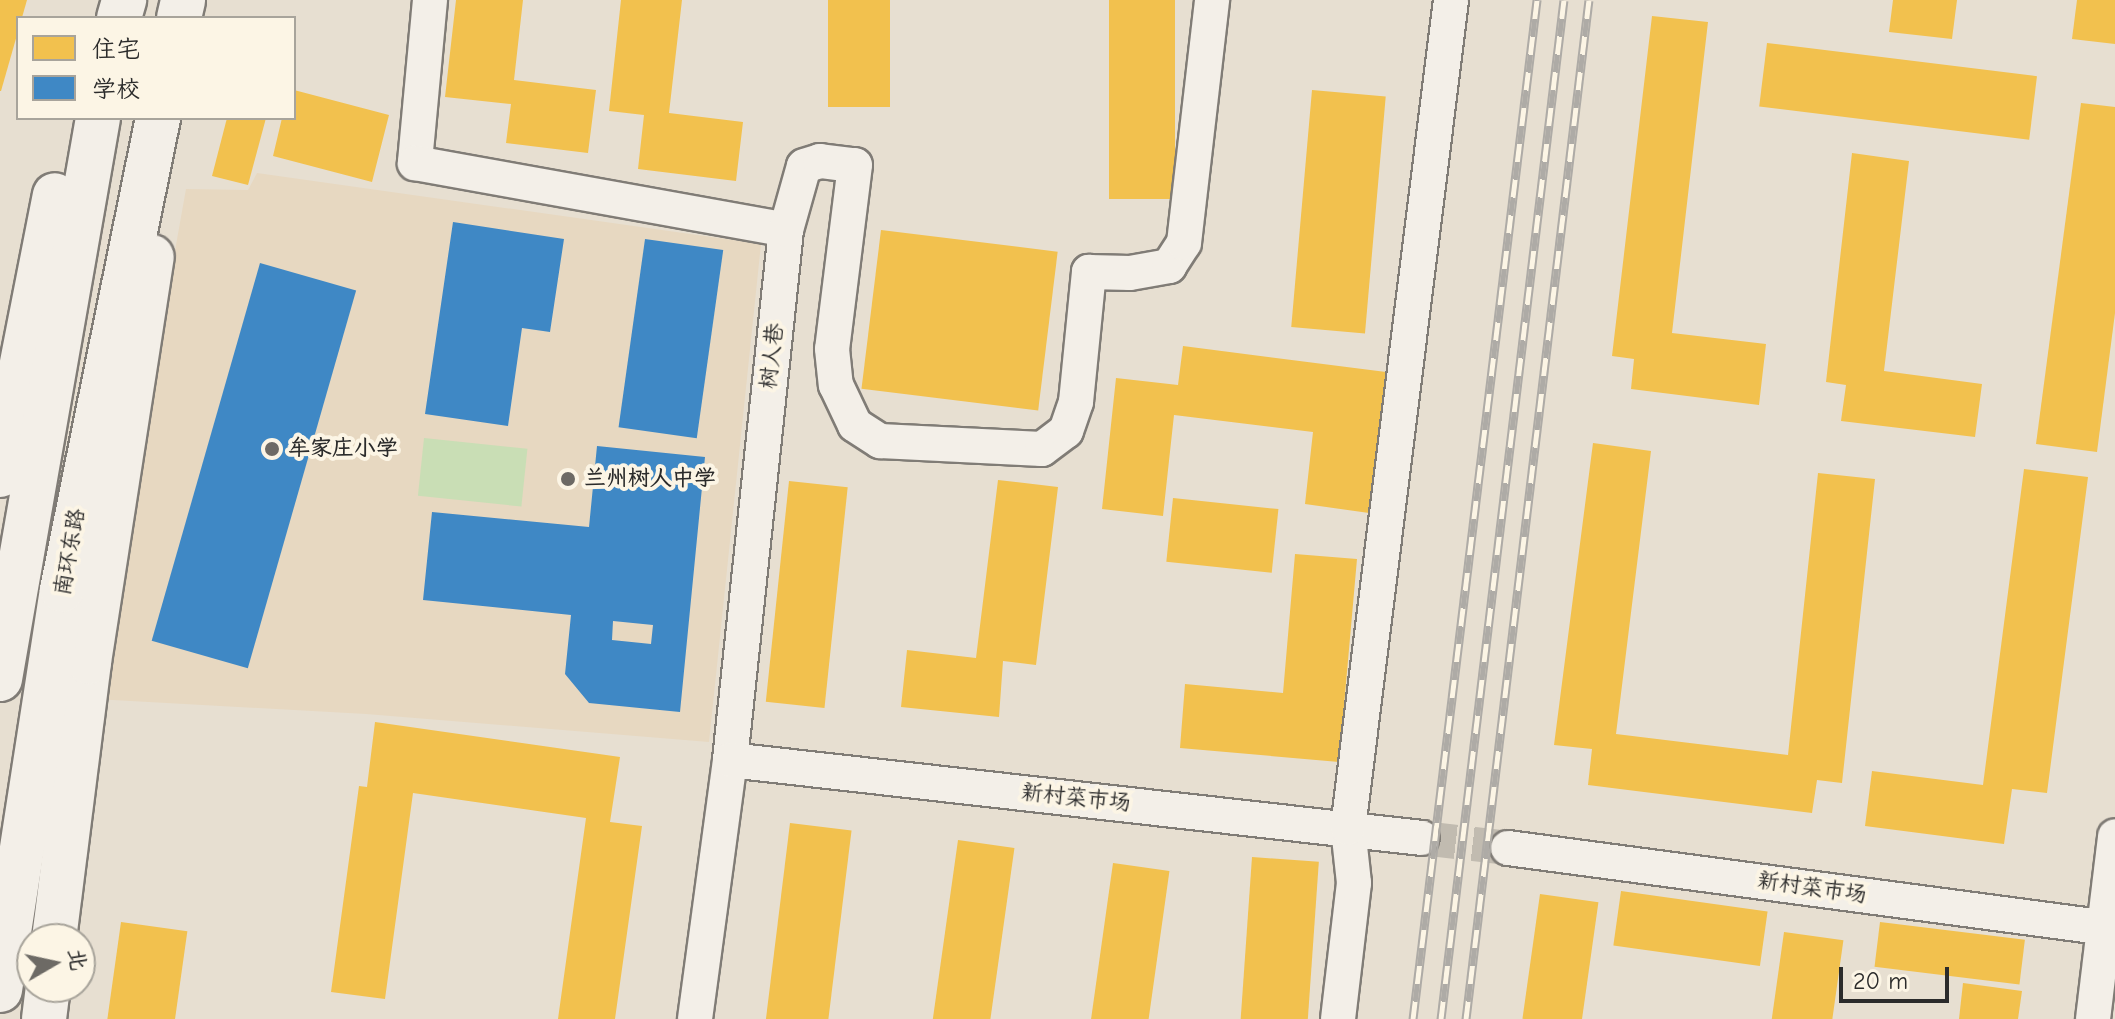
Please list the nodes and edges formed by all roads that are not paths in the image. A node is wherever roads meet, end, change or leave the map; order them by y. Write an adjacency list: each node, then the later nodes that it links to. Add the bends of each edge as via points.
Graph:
1 (430, 0): 8 (street, via 415,163)
2 (1212, 0): 8 (street, 树人巷, via 1184,243 1169,266 1130,273 1089,272 1076,402 1066,431 1042,449 880,441 855,425 836,385 832,349 855,165 820,161 804,166)
3 (1451, 0): 12 (street)
4 (84, 120): 9 (highway, via 57,185)
5 (98, 120): 10 (highway)
6 (159, 120): 18 (highway, 南环东路, via 62,590)
7 (159, 120): 16 (highway, via 150,292 89,662)
8 (786, 230): 11 (street, 树人巷)
9 (0, 475)
10 (0, 679)
11 (730, 760): 12 (street, 新村菜市场); 19 (street, 树人巷)
12 (1348, 828): 14 (street, 新村菜市场); 20 (street, via 1354,883)
13 (2115, 836): 17 (street)
14 (1422, 838)
15 (1508, 848): 17 (street, 新村菜市场)
16 (56, 923)
17 (2110, 928): 21 (street)
18 (0, 990)
19 (695, 1019)
20 (1338, 1019)
21 (2093, 1019)

